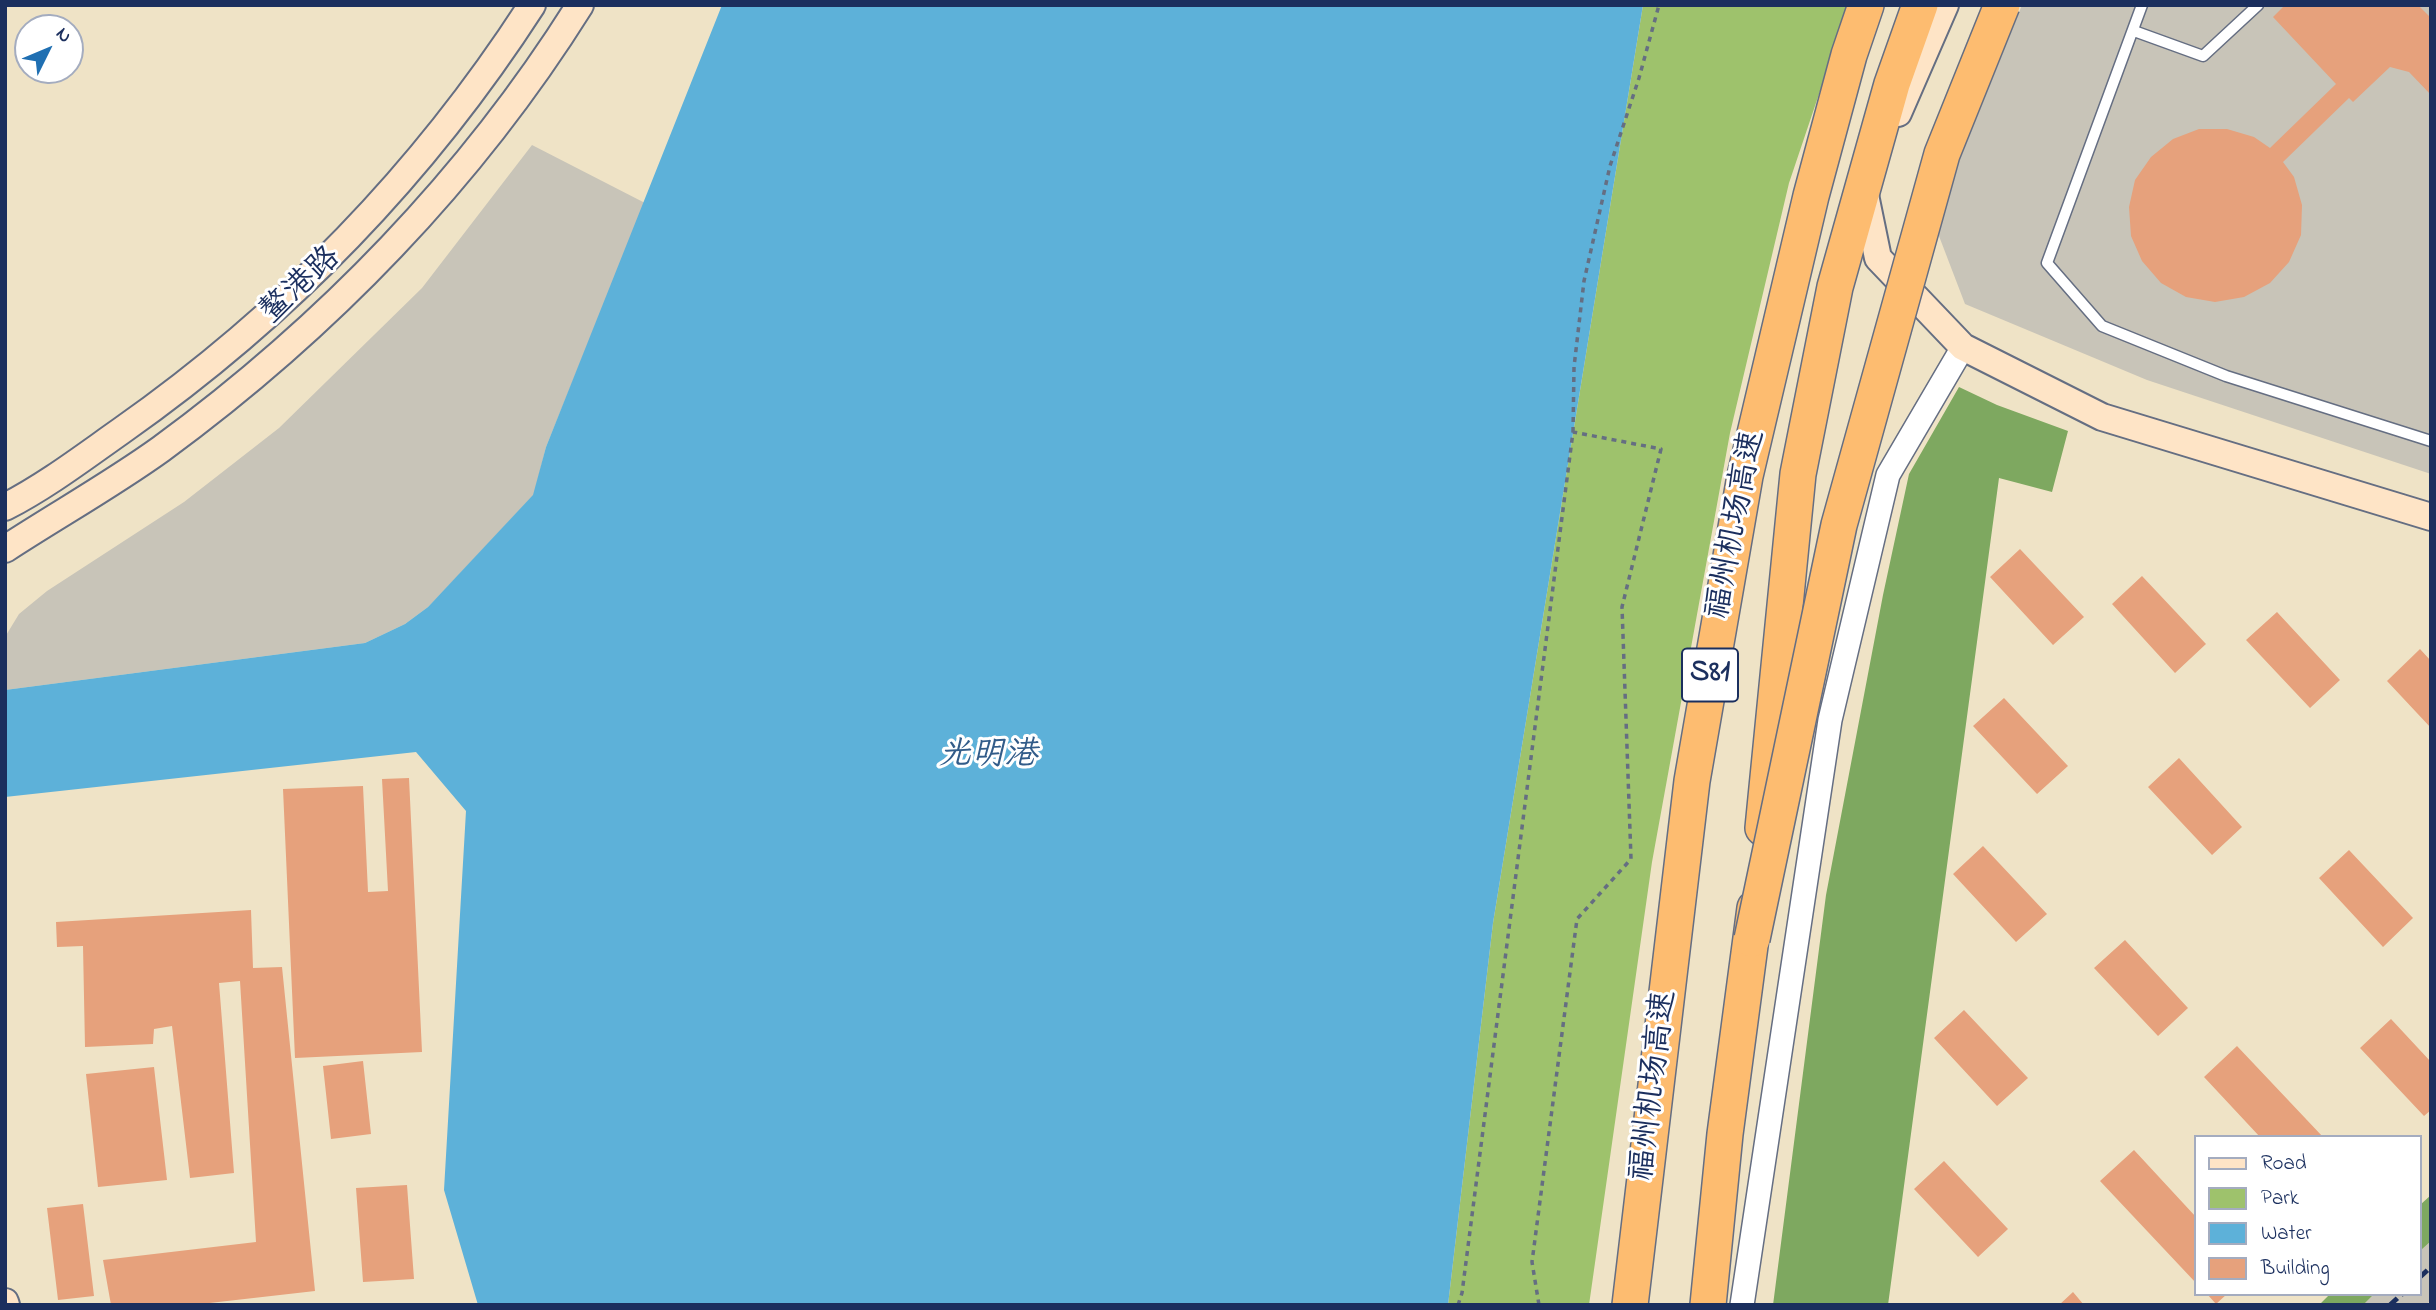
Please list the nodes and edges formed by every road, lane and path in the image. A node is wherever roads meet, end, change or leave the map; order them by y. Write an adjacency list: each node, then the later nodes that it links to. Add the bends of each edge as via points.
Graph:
1 (533, 5): 14 (main road, 鳌港路, via 459,111 374,212 323,263 205,369)
2 (580, 5): 16 (main road, 鳌港路, via 476,149 382,258 327,313 161,449)
3 (1659, 5): 12 (path, via 1610,166 1584,281 1574,367)
4 (1866, 5): 20 (highway, 福州机场高速 / S81, via 1815,183 1745,476 1692,780)
5 (1920, 5): 17 (highway, 福州机场高速 / S81, bridge, via 1892,84 1835,287 1798,474)
6 (1945, 5): 11 (main road, via 1864,190 1878,258)
7 (2002, 5): 17 (highway, bridge, via 1942,154 1839,524)
8 (2142, 5): 10 (lane)
9 (2258, 5): 10 (lane, via 2203,56)
10 (2134, 31): 13 (lane, via 2047,263 2102,326 2226,376)
11 (1963, 347): 15 (main road, via 2102,417); 22 (street, via 1888,475 1833,708)
12 (1573, 432): 18 (path); 19 (path, via 1661,449 1622,607 1631,859 1577,919 1532,1262)
13 (2431, 441)
14 (5, 507)
15 (2431, 517)
16 (5, 549)
17 (1752, 939): 21 (highway, 福州机场高速 / S81, via 1725,1134)
18 (1458, 1305)
19 (1539, 1305)
20 (1629, 1305)
21 (1708, 1305)
22 (1742, 1305)

